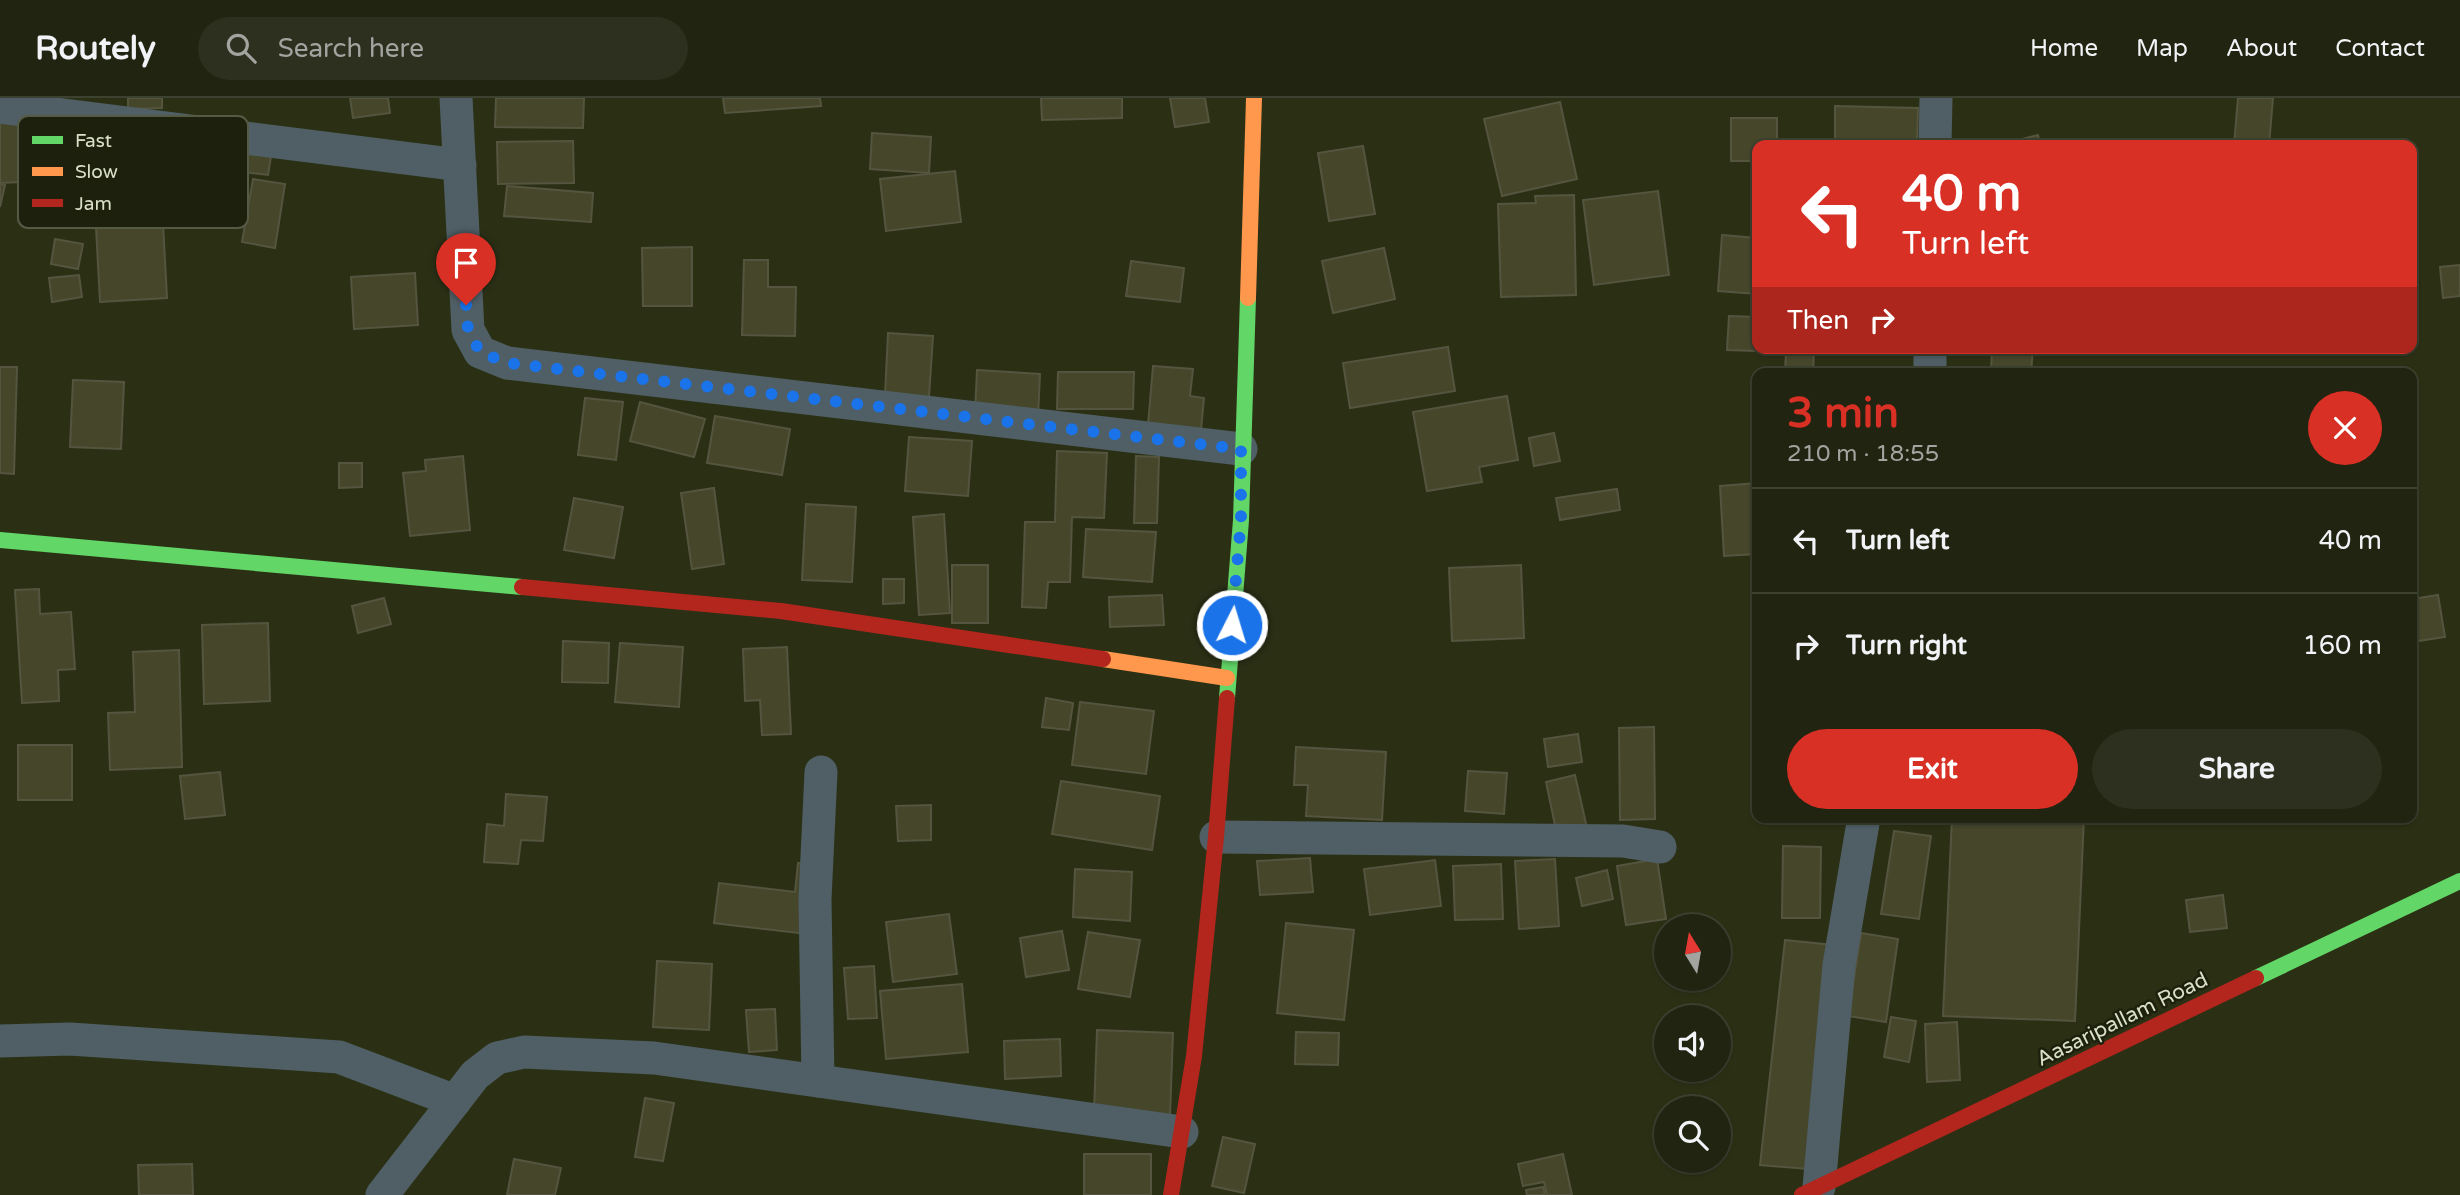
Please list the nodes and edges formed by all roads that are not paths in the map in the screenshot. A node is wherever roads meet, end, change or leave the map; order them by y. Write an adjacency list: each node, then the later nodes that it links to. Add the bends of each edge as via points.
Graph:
1 (456, 98): 8 (street)
2 (1254, 98): 9 (street)
3 (1936, 98): 7 (street)
4 (9, 104): 5 (street)
5 (98, 116)
6 (248, 136): 8 (street)
7 (1935, 140)
8 (460, 165): 9 (street, via 468,330 480,352 507,363)
9 (1241, 449): 11 (street, via 1241,520)
10 (0, 540): 11 (street, via 781,611)
11 (1227, 678): 14 (street)
12 (821, 772): 18 (street, via 815,898)
13 (1863, 823): 21 (street, via 1839,965)
14 (1216, 837): 15 (street, via 1623,841); 20 (street)
15 (1660, 847)
16 (2460, 881): 21 (street, Aasaripallam Road)
17 (0, 1041): 19 (street, via 71,1039 339,1057)
18 (818, 1081): 19 (street, via 654,1058 524,1052 497,1058); 20 (street)
19 (455, 1101): 22 (street)
20 (1182, 1132): 23 (street)
21 (1811, 1191)
22 (382, 1195)
23 (1171, 1195)

